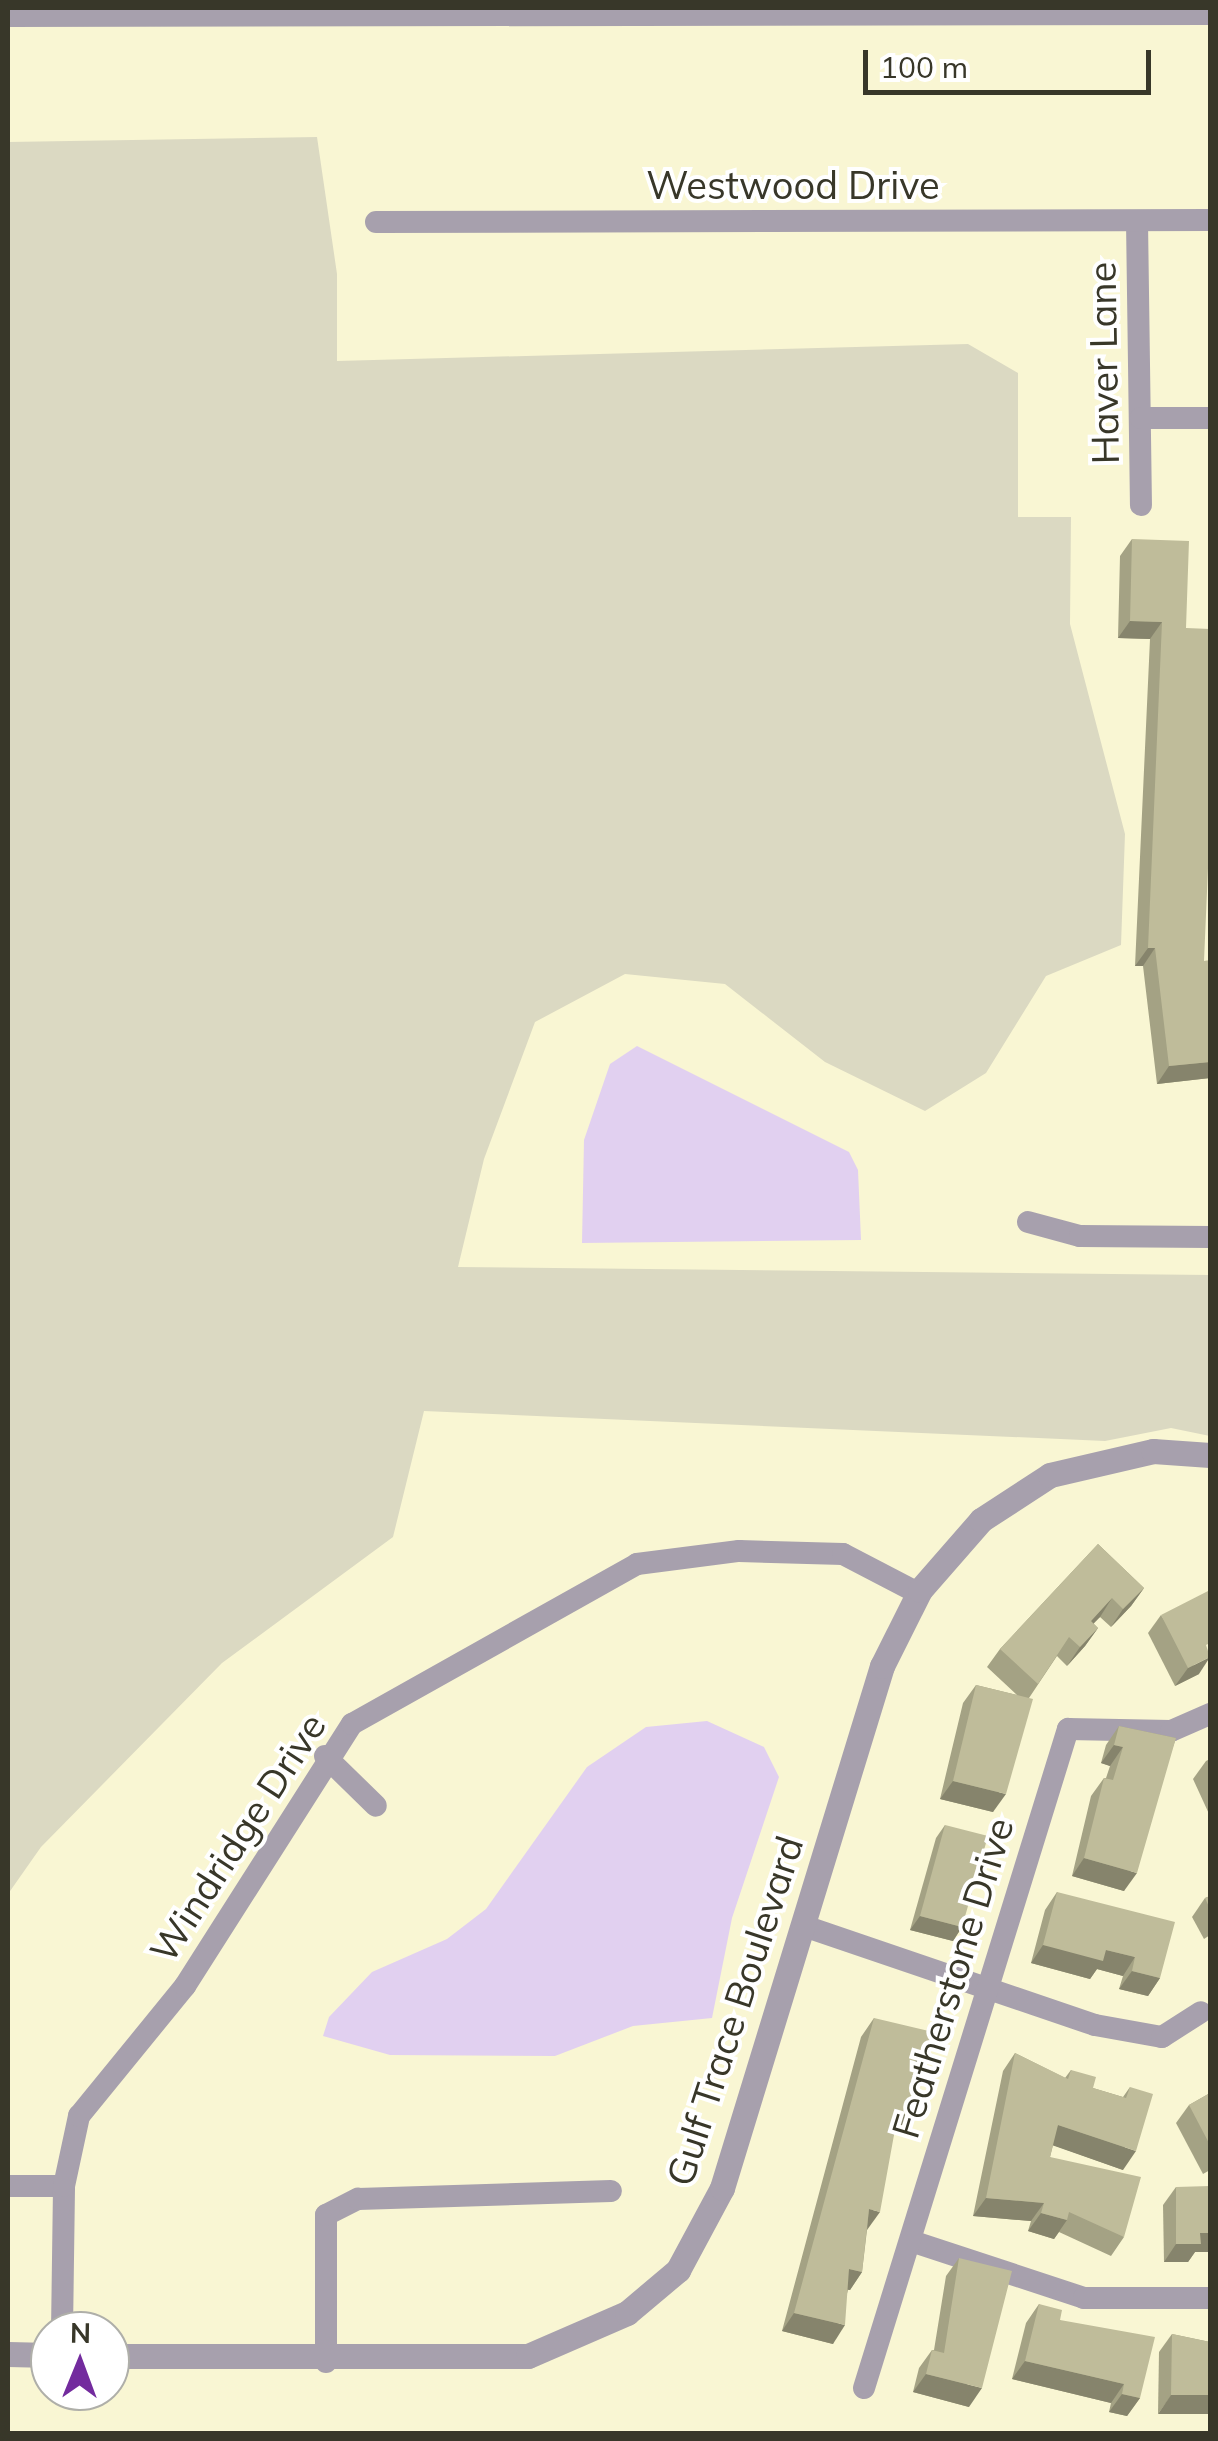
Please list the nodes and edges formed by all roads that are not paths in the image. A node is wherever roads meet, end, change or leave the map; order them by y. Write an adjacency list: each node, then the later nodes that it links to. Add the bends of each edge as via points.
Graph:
1 (726, 12): 2 (street); 5 (street)
2 (915, 12): 6 (street)
3 (148, 13): 4 (street); 8 (street)
4 (343, 13): 5 (street)
5 (535, 13)
6 (1106, 13): 7 (street)
7 (1210, 14)
8 (8, 16)
9 (1210, 220): 10 (street, Westwood Drive)
10 (1137, 221): 11 (street, Westwood Drive); 12 (street, Haver Lane)
11 (376, 222)
12 (1141, 418): 13 (street); 14 (street, Haver Lane)
13 (1210, 418)
14 (1141, 505)
15 (1028, 1222): 16 (street, via 1080,1236)
16 (1210, 1237)
17 (1210, 1455): 18 (street, Gulf Trace Boulevard, via 1152,1451 1050,1475 982,1520)
18 (918, 1593): 20 (street, Windridge Drive, via 843,1554 739,1551 637,1564 388,1699); 22 (street, Gulf Trace Boulevard, via 882,1666)
19 (1210, 1714): 23 (street, Featherstone Drive, via 1170,1731 1068,1728)
20 (326, 1756): 21 (street); 26 (street, Windridge Drive, via 185,1986 79,2116)
21 (376, 1806)
22 (804, 1926): 23 (street); 32 (street, Gulf Trace Boulevard, via 722,2188 678,2270 626,2313 528,2356)
23 (982, 1986): 24 (street, via 1162,2037); 28 (street, Featherstone Drive)
24 (1201, 2012)
25 (8, 2186): 26 (street)
26 (64, 2186): 30 (street, Windridge Drive)
27 (611, 2191): 32 (street, via 358,2199 326,2215)
28 (911, 2240): 29 (street, via 1050,2291); 33 (street, Featherstone Drive)
29 (1210, 2298)
30 (62, 2311)
31 (130, 2357): 32 (street, Gulf Trace Boulevard)
32 (326, 2362)
33 (864, 2388)

